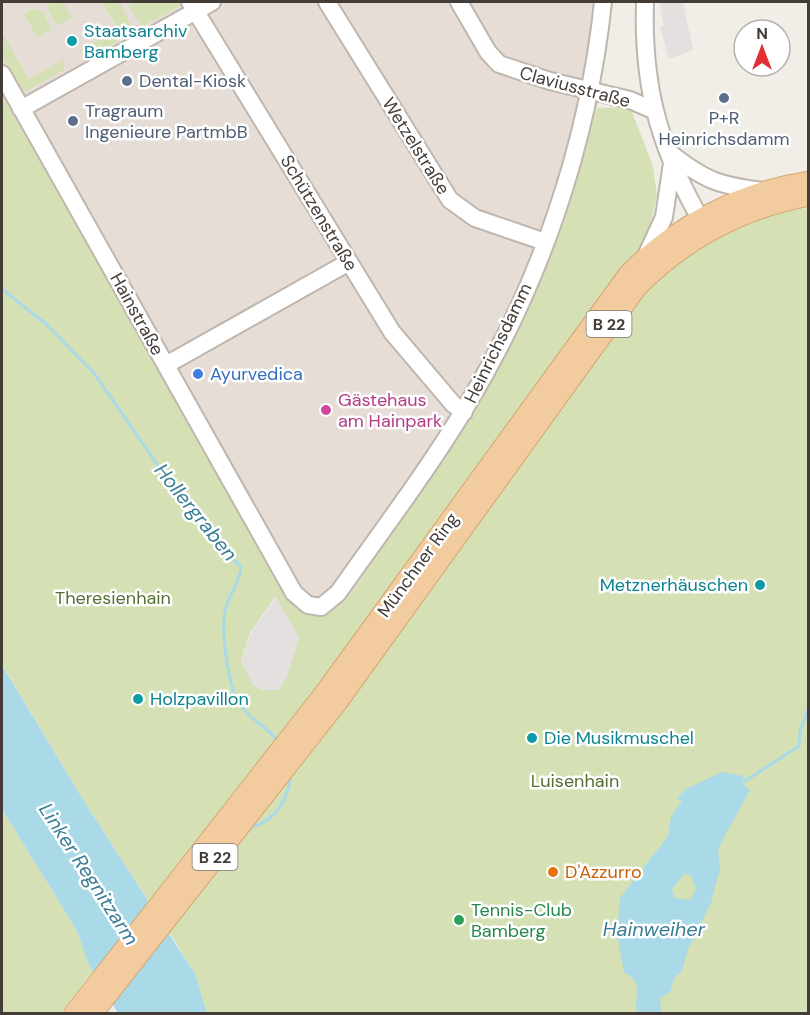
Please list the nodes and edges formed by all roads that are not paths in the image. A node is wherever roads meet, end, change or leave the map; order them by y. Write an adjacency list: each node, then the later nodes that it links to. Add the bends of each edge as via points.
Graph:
1 (212, 2): 6 (street)
2 (327, 2): 15 (street, Wetzelstraße, via 450,200 475,218)
3 (459, 2): 8 (street, Claviusstraße, via 499,64 515,72)
4 (603, 2): 8 (street, Heinrichsdamm)
5 (645, 2): 10 (street, via 646,66)
6 (193, 6): 9 (street); 17 (street, Schützenstraße)
7 (2, 74): 9 (street, Hainstraße)
8 (589, 90): 10 (street, Claviusstraße); 15 (street, Heinrichsdamm)
9 (21, 109): 18 (street, Hainstraße)
10 (653, 110): 11 (street)
11 (670, 157): 13 (street, via 704,178); 14 (street); 16 (street, via 664,217)
12 (808, 189): 13 (main road, Münchner Ring / B 22); 14 (main road, Münchner Ring / B 22)
13 (765, 191): 14 (main road, Münchner Ring / B 22)
14 (704, 225): 16 (main road, Münchner Ring / B 22); 21 (main road, Münchner Ring / B 22, via 636,288)
15 (545, 242): 19 (street, Heinrichsdamm, via 514,318)
16 (645, 258): 21 (main road, Münchner Ring / B 22, via 606,303)
17 (349, 262): 18 (street); 19 (street, Schützenstraße, via 402,345)
18 (165, 365): 20 (street, Hainstraße)
19 (464, 412): 20 (street, Heinrichsdamm, via 328,604 315,606 300,601)
20 (272, 554)
21 (331, 697): 22 (main road, Münchner Ring / B 22)
22 (82, 1011)

